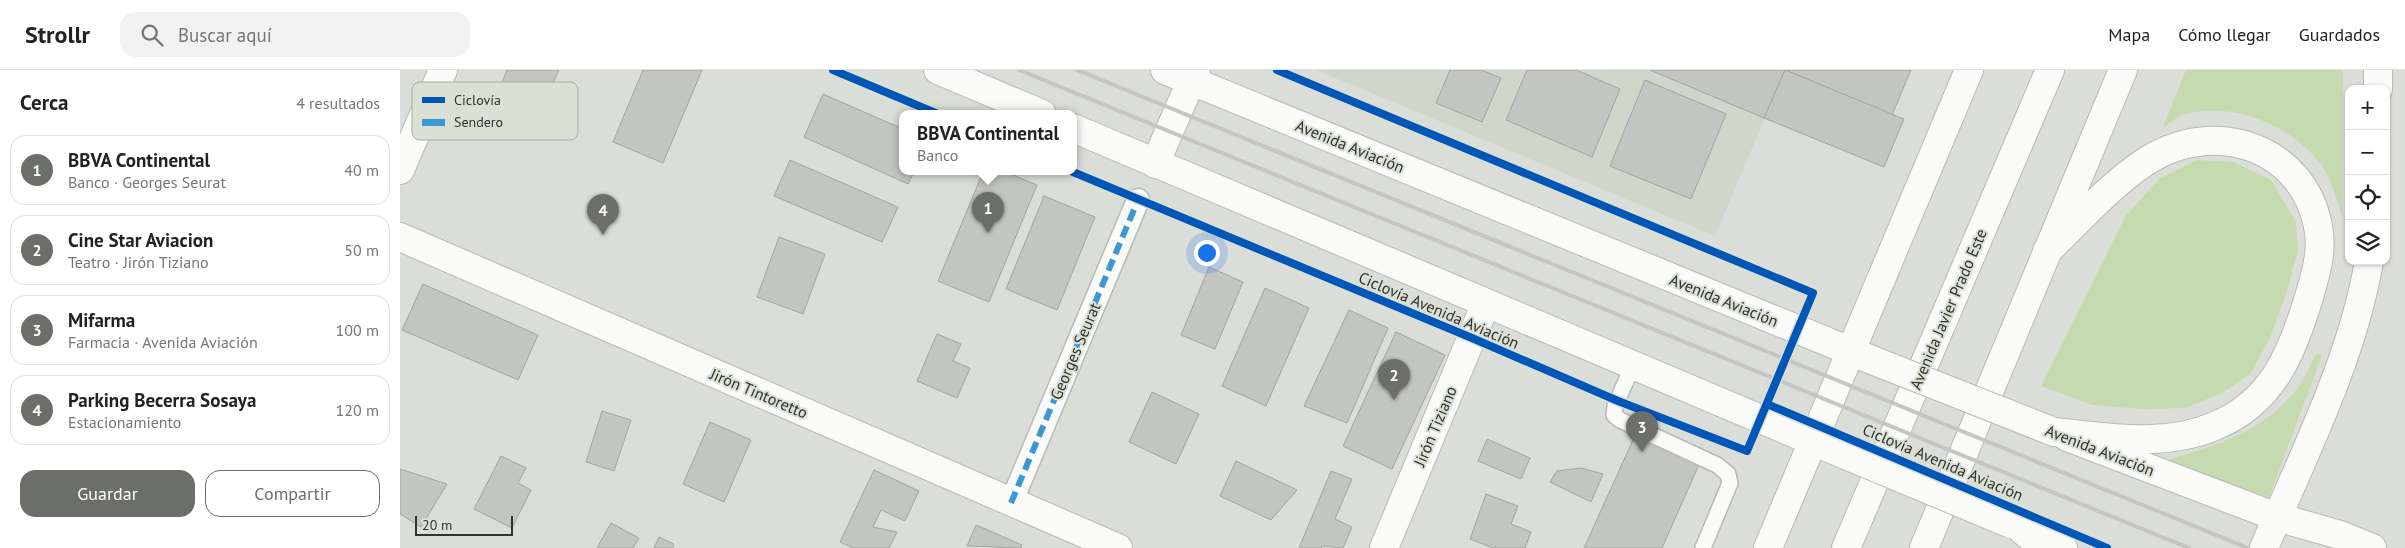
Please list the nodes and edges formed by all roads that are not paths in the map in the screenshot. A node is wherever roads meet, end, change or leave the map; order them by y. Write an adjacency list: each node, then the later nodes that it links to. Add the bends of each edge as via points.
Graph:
1 (443, 70): 9 (main road)
2 (938, 70): 11 (main road)
3 (1166, 70): 8 (main road, Avenida Aviación)
4 (1969, 70): 21 (main road)
5 (2050, 70): 32 (main road, Avenida Javier Prado Este)
6 (2123, 70): 18 (main road)
7 (2378, 70): 10 (main road)
8 (1194, 75): 14 (main road); 21 (main road, Avenida Aviación)
9 (438, 82)
10 (2378, 85)
11 (1033, 110)
12 (1077, 130): 14 (main road)
13 (413, 140): 15 (main road)
14 (1155, 164): 20 (main road)
15 (400, 170)
16 (1138, 200): 25 (street, Georges Seurat)
17 (400, 237): 25 (main road, Jirón Tintoretto)
18 (2047, 251): 23 (main road, via 2140,166 2188,144 2222,140 2260,150 2292,174 2313,208 2320,247 2318,267 2288,358 2261,394 2245,409 2214,427 2148,441); 33 (main road)
19 (2368, 265): 26 (main road, via 2363,297 2328,396)
20 (1486, 303): 22 (main road); 29 (main road, Jirón Tiziano)
21 (1861, 355): 23 (main road, Avenida Aviación, bridge); 24 (main road)
22 (1633, 365): 24 (main road); 30 (lane, via 1614,415 1717,465 1728,474 1730,483)
23 (2051, 431): 26 (main road, Avenida Aviación)
24 (1824, 445): 27 (main road, bridge); 31 (main road)
25 (1011, 502): 28 (main road, Jirón Tintoretto)
26 (2277, 517): 36 (main road); 37 (main road, Avenida Aviación)
27 (2017, 527): 34 (main road); 35 (main road)
28 (1118, 548)
29 (1384, 548)
30 (1703, 548)
31 (1768, 548)
32 (1846, 548)
33 (1924, 548)
34 (2044, 548)
35 (2063, 548)
36 (2264, 548)
37 (2372, 548)

